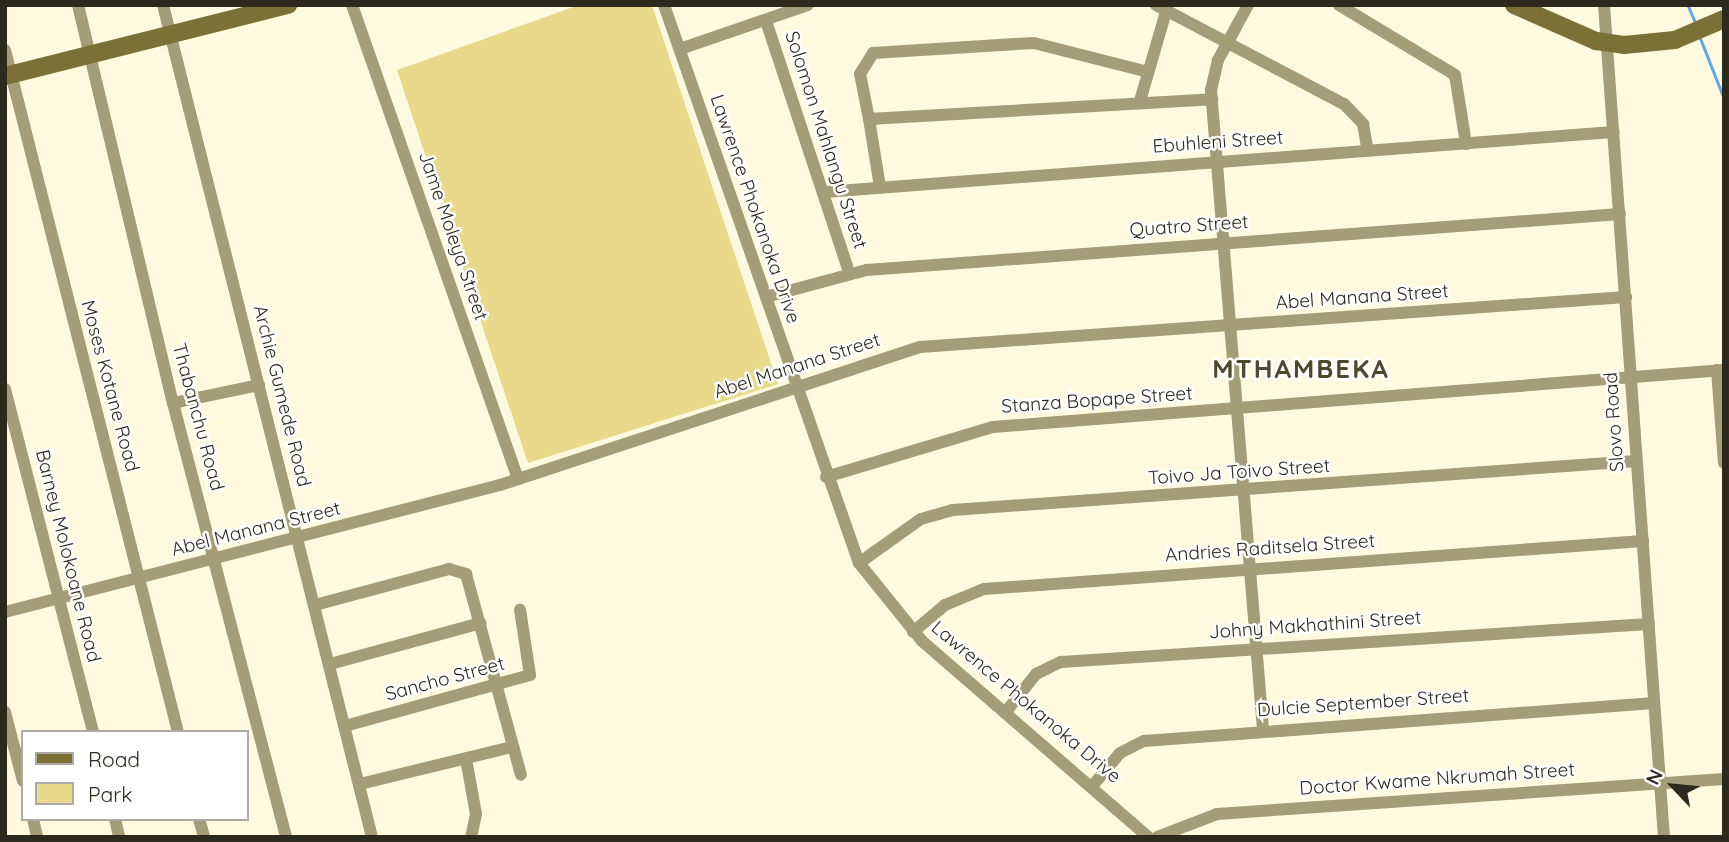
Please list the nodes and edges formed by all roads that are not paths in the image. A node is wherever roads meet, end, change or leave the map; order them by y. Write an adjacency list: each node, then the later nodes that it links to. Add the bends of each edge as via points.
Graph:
1 (78, 5): 19 (street, Thabanchu Road)
2 (163, 5): 14 (street, Archie Gumede Road)
3 (288, 5): 14 (street)
4 (352, 5): 47 (street, Jame Moleya Street)
5 (664, 5): 17 (street, Lawrence Phokanoka Drive)
6 (808, 5): 13 (street)
7 (1248, 5): 15 (street)
8 (1339, 5): 26 (street, via 1455,75)
9 (1514, 5): 16 (street, via 1588,36)
10 (1604, 5): 16 (street, Slovo Road)
11 (1161, 7): 15 (street); 20 (street)
12 (1720, 15): 16 (street, via 1674,35)
13 (766, 21): 17 (street); 30 (street, Solomon Mahlangu Street)
14 (170, 35): 19 (street); 39 (street, Archie Gumede Road)
15 (1229, 38): 22 (street, via 1214,68); 27 (street, via 1354,111)
16 (1610, 39): 25 (street, Slovo Road)
17 (680, 49): 35 (street, Lawrence Phokanoka Drive)
18 (5, 50): 21 (street, Moses Kotane Road)
19 (91, 54): 21 (street); 42 (street, Thabanchu Road)
20 (1145, 71): 23 (street); 24 (street, via 1078,49 1034,43 873,53 860,74)
21 (8, 75): 54 (street, Moses Kotane Road)
22 (1212, 99): 23 (street); 28 (street)
23 (1140, 101): 24 (street)
24 (869, 119): 29 (street)
25 (1614, 132): 26 (street, Ebuhleni Street); 31 (street, Slovo Road)
26 (1466, 144): 27 (street, Ebuhleni Street)
27 (1368, 151): 28 (street, Ebuhleni Street)
28 (1219, 161): 29 (street, Ebuhleni Street); 32 (street)
29 (880, 187): 30 (street, Ebuhleni Street)
30 (825, 192): 33 (street, Solomon Mahlangu Street)
31 (1620, 214): 32 (street, Quatro Street); 34 (street, Slovo Road)
32 (1224, 243): 33 (street, Quatro Street); 36 (street)
33 (849, 272): 35 (street, Quatro Street)
34 (1626, 297): 36 (street, Abel Manana Street); 38 (street, Slovo Road)
35 (766, 298): 40 (street, Lawrence Phokanoka Drive)
36 (1228, 326): 40 (street, Abel Manana Street, via 939,344); 43 (street)
37 (1720, 370): 38 (street, Stanza Bopape Street); 45 (street)
38 (1630, 379): 43 (street, Stanza Bopape Street); 44 (street, Slovo Road)
39 (259, 385): 42 (street); 49 (street, Archie Gumede Road)
40 (795, 385): 46 (street, Lawrence Phokanoka Drive); 47 (street, Abel Manana Street)
41 (5, 389): 55 (street, Barney Molokoane Road)
42 (173, 403): 51 (street, Thabanchu Road)
43 (1236, 410): 46 (street, Stanza Bopape Street, via 974,429); 48 (street)
44 (1636, 461): 48 (street, Toivo Ja Toivo Street); 50 (street, Slovo Road)
45 (1724, 463)
46 (826, 477): 52 (street, Lawrence Phokanoka Drive)
47 (518, 479): 49 (street, Abel Manana Street)
48 (1243, 492): 52 (street, Toivo Ja Toivo Street, via 953,510 921,519); 53 (street)
49 (297, 537): 51 (street, Abel Manana Street); 56 (street, Archie Gumede Road)
50 (1643, 541): 53 (street, Andries Raditsela Street); 60 (street, Slovo Road)
51 (217, 559): 54 (street, Abel Manana Street); 80 (street, Thabanchu Road)
52 (859, 563): 61 (street, Lawrence Phokanoka Drive)
53 (1247, 569): 61 (street, Andries Raditsela Street, via 972,591); 62 (street)
54 (140, 577): 55 (street, Abel Manana Street); 71 (street, Moses Kotane Road)
55 (59, 598): 58 (street, Abel Manana Street); 70 (street, Barney Molokoane Road)
56 (315, 605): 59 (street, via 449,569 466,574); 63 (street, Archie Gumede Road)
57 (520, 610): 64 (street, Sancho Street, via 532,672)
58 (5, 612)
59 (481, 623): 63 (street); 64 (street)
60 (1649, 624): 62 (street, Johny Makhathini Street); 65 (street, Slovo Road)
61 (913, 632): 67 (street, Lawrence Phokanoka Drive)
62 (1254, 648): 67 (street, Johny Makhathini Street, via 1051,664); 69 (street)
63 (330, 664): 68 (street, Archie Gumede Road)
64 (496, 686): 68 (street, Sancho Street); 72 (street)
65 (1654, 703): 69 (street, Dulcie September Street); 77 (street, Slovo Road)
66 (5, 712): 74 (street)
67 (1005, 713): 79 (street, Lawrence Phokanoka Drive)
68 (345, 726): 78 (street, Archie Gumede Road)
69 (1263, 729): 79 (street, Dulcie September Street, via 1144,741 1120,753)
70 (92, 730)
71 (178, 730)
72 (512, 747): 73 (street); 75 (street)
73 (466, 759): 78 (street); 82 (street, via 476,814)
74 (21, 772)
75 (521, 775)
76 (1724, 779): 77 (street, Doctor Kwame Nkrumah Street)
77 (1661, 782): 84 (street, Doctor Kwame Nkrumah Street, via 1217,814); 85 (street, Slovo Road)
78 (360, 784): 81 (street, Archie Gumede Road)
79 (1094, 784): 83 (street, Lawrence Phokanoka Drive)
80 (286, 837)
81 (372, 837)
82 (471, 837)
83 (1148, 837)
84 (1157, 837)
85 (1664, 837)

